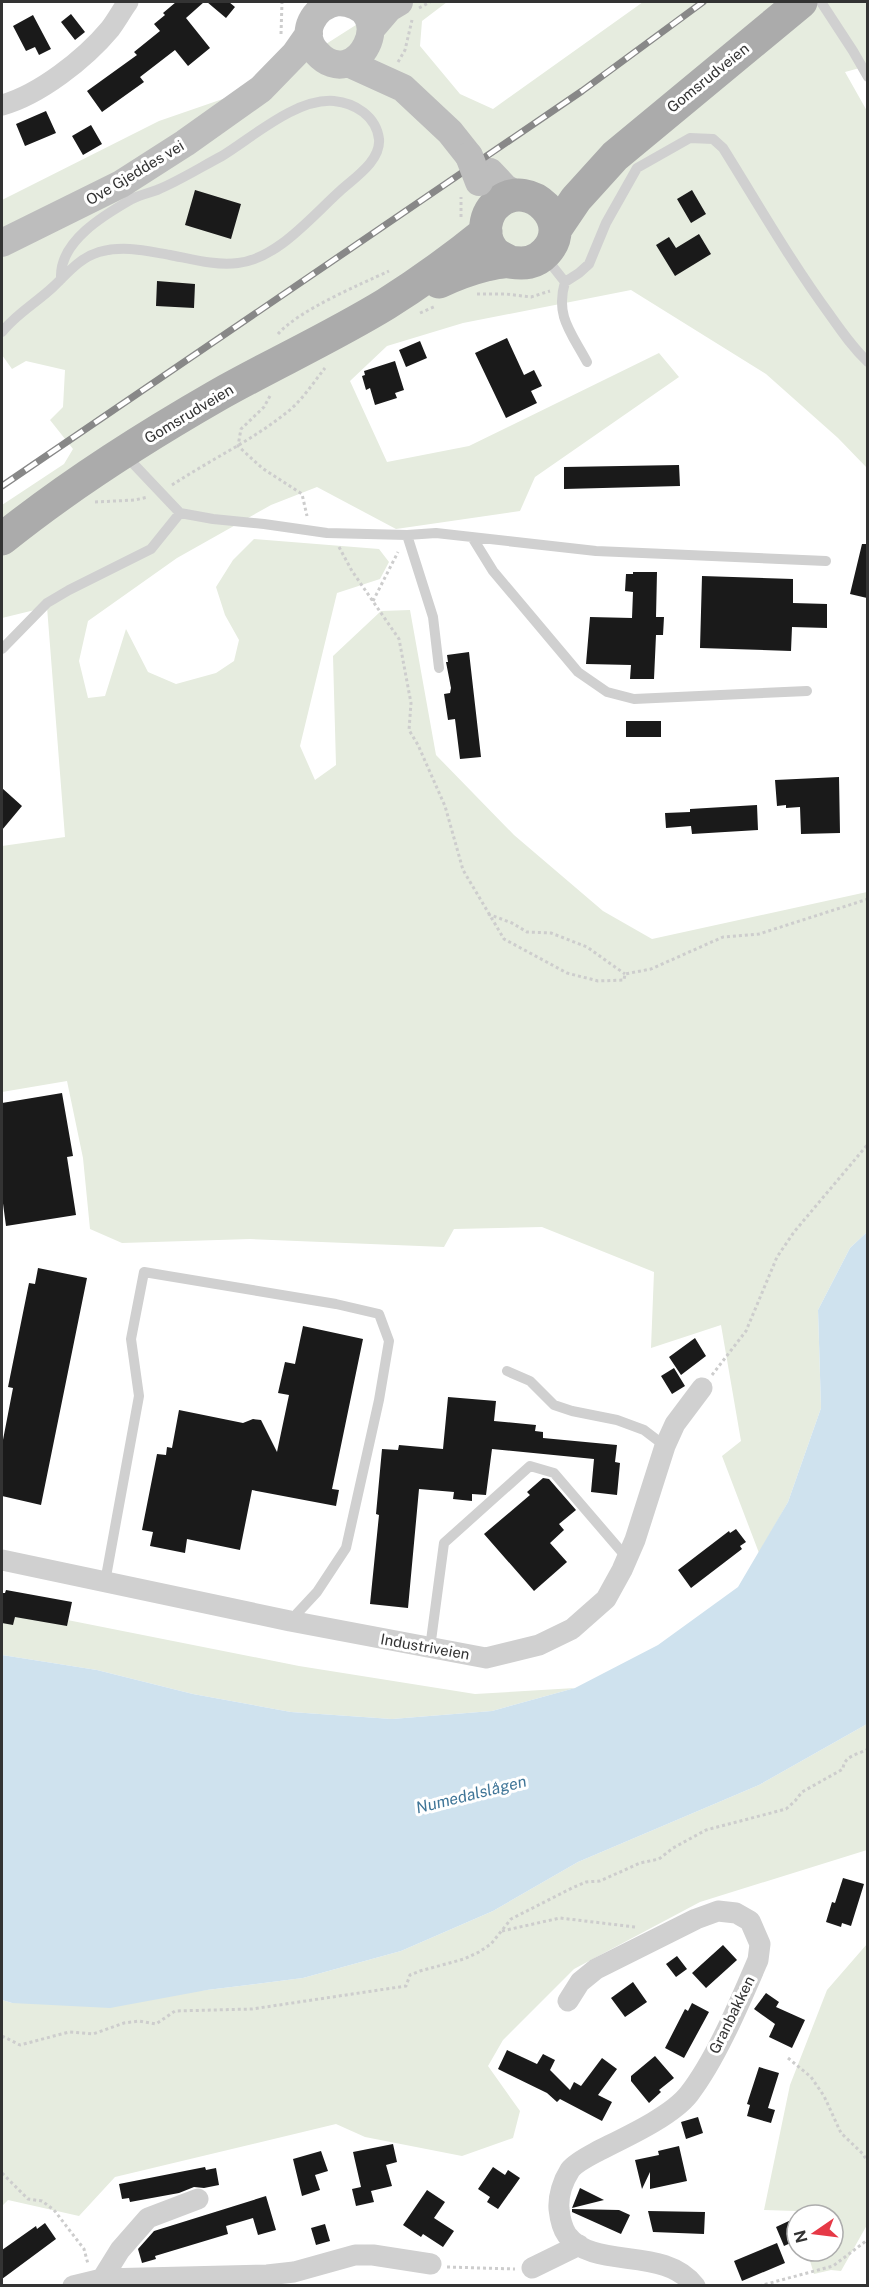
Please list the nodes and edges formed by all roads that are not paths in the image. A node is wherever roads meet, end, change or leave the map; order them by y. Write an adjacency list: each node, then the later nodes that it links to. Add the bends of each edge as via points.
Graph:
1 (128, 2): 13 (street, via 110,28 67,69)
2 (298, 2): 7 (street)
3 (344, 2): 7 (street, via 327,4 317,11); 8 (street, via 365,15)
4 (801, 2): 14 (main road, Gomsrudveien)
5 (821, 2): 11 (lane)
6 (406, 6): 8 (street, via 389,8)
7 (309, 31): 9 (street, via 315,52 326,60); 12 (street, Ove Gjeddes vei, via 295,54)
8 (370, 35): 9 (street, via 359,57); 10 (street)
9 (341, 63): 10 (street); 12 (street, Ove Gjeddes vei, via 314,66)
10 (400, 76): 15 (street)
11 (867, 77)
12 (261, 89): 16 (street, Ove Gjeddes vei, via 185,143)
13 (2, 105)
14 (615, 156): 17 (main road, Gomsrudveien, via 563,184); 19 (main road, Gomsrudveien, via 576,199)
15 (473, 171): 17 (street); 18 (street)
16 (127, 191): 20 (street, Ove Gjeddes vei); 22 (lane, via 80,237 63,260); 22 (lane, via 175,181 310,104 348,104 364,112 377,129 379,141 372,160 283,242 258,258 226,263 120,248 92,254)
17 (525, 196): 18 (main road, via 501,200); 19 (main road, via 548,209 552,217)
18 (478, 224): 21 (main road, via 492,250); 24 (main road, Gomsrudveien, via 452,260)
19 (549, 242): 21 (main road, via 530,262); 23 (lane)
20 (2, 243)
21 (508, 261): 24 (main road, Gomsrudveien, via 465,271)
22 (61, 277): 25 (lane)
23 (565, 282): 26 (lane, via 560,299 562,315); 27 (lane, via 589,264 606,223 637,168 690,138 713,139 723,148 808,286)
24 (385, 304): 28 (main road, Gomsrudveien, via 217,396)
25 (2, 332)
26 (586, 362)
27 (867, 362)
28 (124, 454): 29 (lane); 32 (main road, Gomsrudveien)
29 (180, 513): 30 (lane, via 327,533); 34 (lane, via 151,549 48,603)
30 (407, 535): 31 (lane); 35 (lane, via 431,610)
31 (472, 537): 33 (lane, via 596,551); 36 (lane, via 493,571 578,672 607,692 634,699)
32 (2, 538)
33 (826, 561)
34 (2, 648)
35 (439, 668)
36 (807, 691)
37 (507, 1371): 39 (lane, via 530,1381 554,1405 617,1420 644,1430)
38 (702, 1388): 39 (street, Industriveien, via 675,1424)
39 (665, 1446): 40 (street, Industriveien)
40 (627, 1558): 44 (street, Industriveien, via 606,1599 572,1629 539,1645 486,1658); 44 (lane, via 554,1473 530,1466 444,1543)
41 (2, 1560): 42 (street, Industriveien)
42 (105, 1582): 43 (street, Industriveien); 43 (lane, via 139,1396 131,1339 144,1272 336,1304 379,1314 389,1341 346,1548 317,1592)
43 (290, 1621): 44 (street, Industriveien)
44 (430, 1648)
45 (568, 2001): 47 (street, Granbakken, via 580,1982 596,1969 718,1911 736,1913 750,1921 757,1933 758,1960 706,2068 687,2096 664,2115 571,2169 559,2200 560,2220 567,2235)
46 (198, 2199): 50 (street, via 148,2218)
47 (579, 2245): 49 (street); 51 (street, via 614,2256 665,2264 680,2270)
48 (431, 2265): 50 (street, via 355,2255 294,2272 267,2275)
49 (532, 2268)
50 (89, 2282)
51 (695, 2286)

